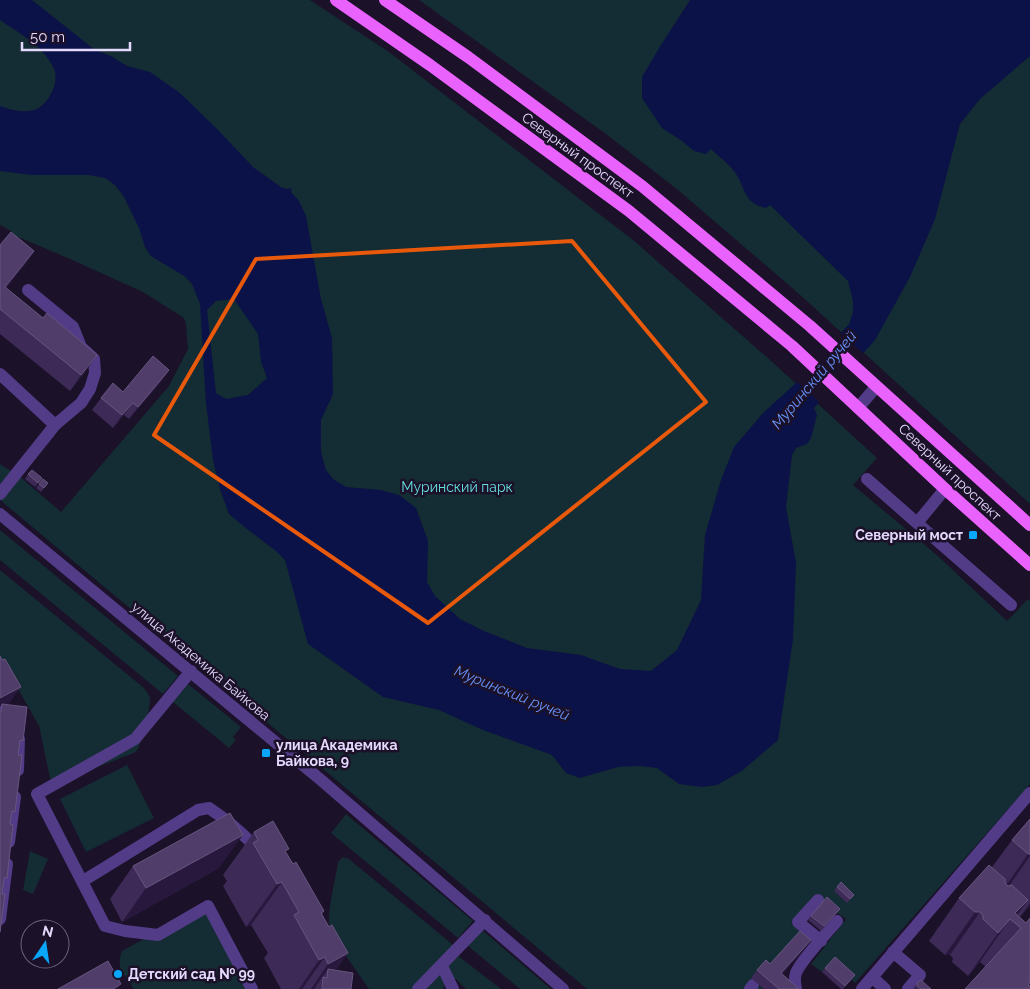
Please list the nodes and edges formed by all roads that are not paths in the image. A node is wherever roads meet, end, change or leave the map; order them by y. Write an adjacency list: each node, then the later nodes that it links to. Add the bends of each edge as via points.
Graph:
1 (336, 0): 6 (main road, Северный проспект, via 629,211 792,346)
2 (385, 0): 5 (main road, Северный проспект, via 642,186)
3 (28, 290): 7 (street, via 73,328 81,347 94,359 95,373 90,389 81,403)
4 (0, 374): 7 (street)
5 (873, 383): 6 (street); 13 (main road, Северный проспект)
6 (854, 404): 9 (main road, Северный проспект)
7 (55, 425): 10 (street)
8 (867, 479): 12 (street)
9 (945, 489): 12 (street); 14 (main road, Северный проспект)
10 (0, 494)
11 (0, 514): 16 (street, улица Академика Байкова)
12 (918, 523): 15 (street)
13 (1030, 524)
14 (1030, 565)
15 (1011, 605)
16 (191, 671): 20 (street, via 135,739); 25 (street, улица Академика Байкова)
17 (0, 703): 18 (street, via 19,739)
18 (16, 791): 20 (street); 24 (street)
19 (1030, 793): 28 (street)
20 (36, 794): 22 (street)
21 (268, 861): 22 (street, via 208,808 198,810)
22 (83, 881): 31 (street, via 106,926 125,931 158,935 208,906)
23 (818, 900): 27 (street, via 798,922)
24 (0, 919)
25 (485, 920): 29 (street); 34 (street, улица Академика Байкова)
26 (837, 921): 27 (street)
27 (821, 941): 35 (street, via 796,972)
28 (894, 952): 30 (street); 38 (street, via 920,975)
29 (442, 966): 32 (street); 33 (street)
30 (872, 977): 36 (street); 37 (street)
31 (252, 989)
32 (418, 989)
33 (453, 989)
34 (563, 989)
35 (796, 989)
36 (862, 989)
37 (885, 989)
38 (908, 989)

